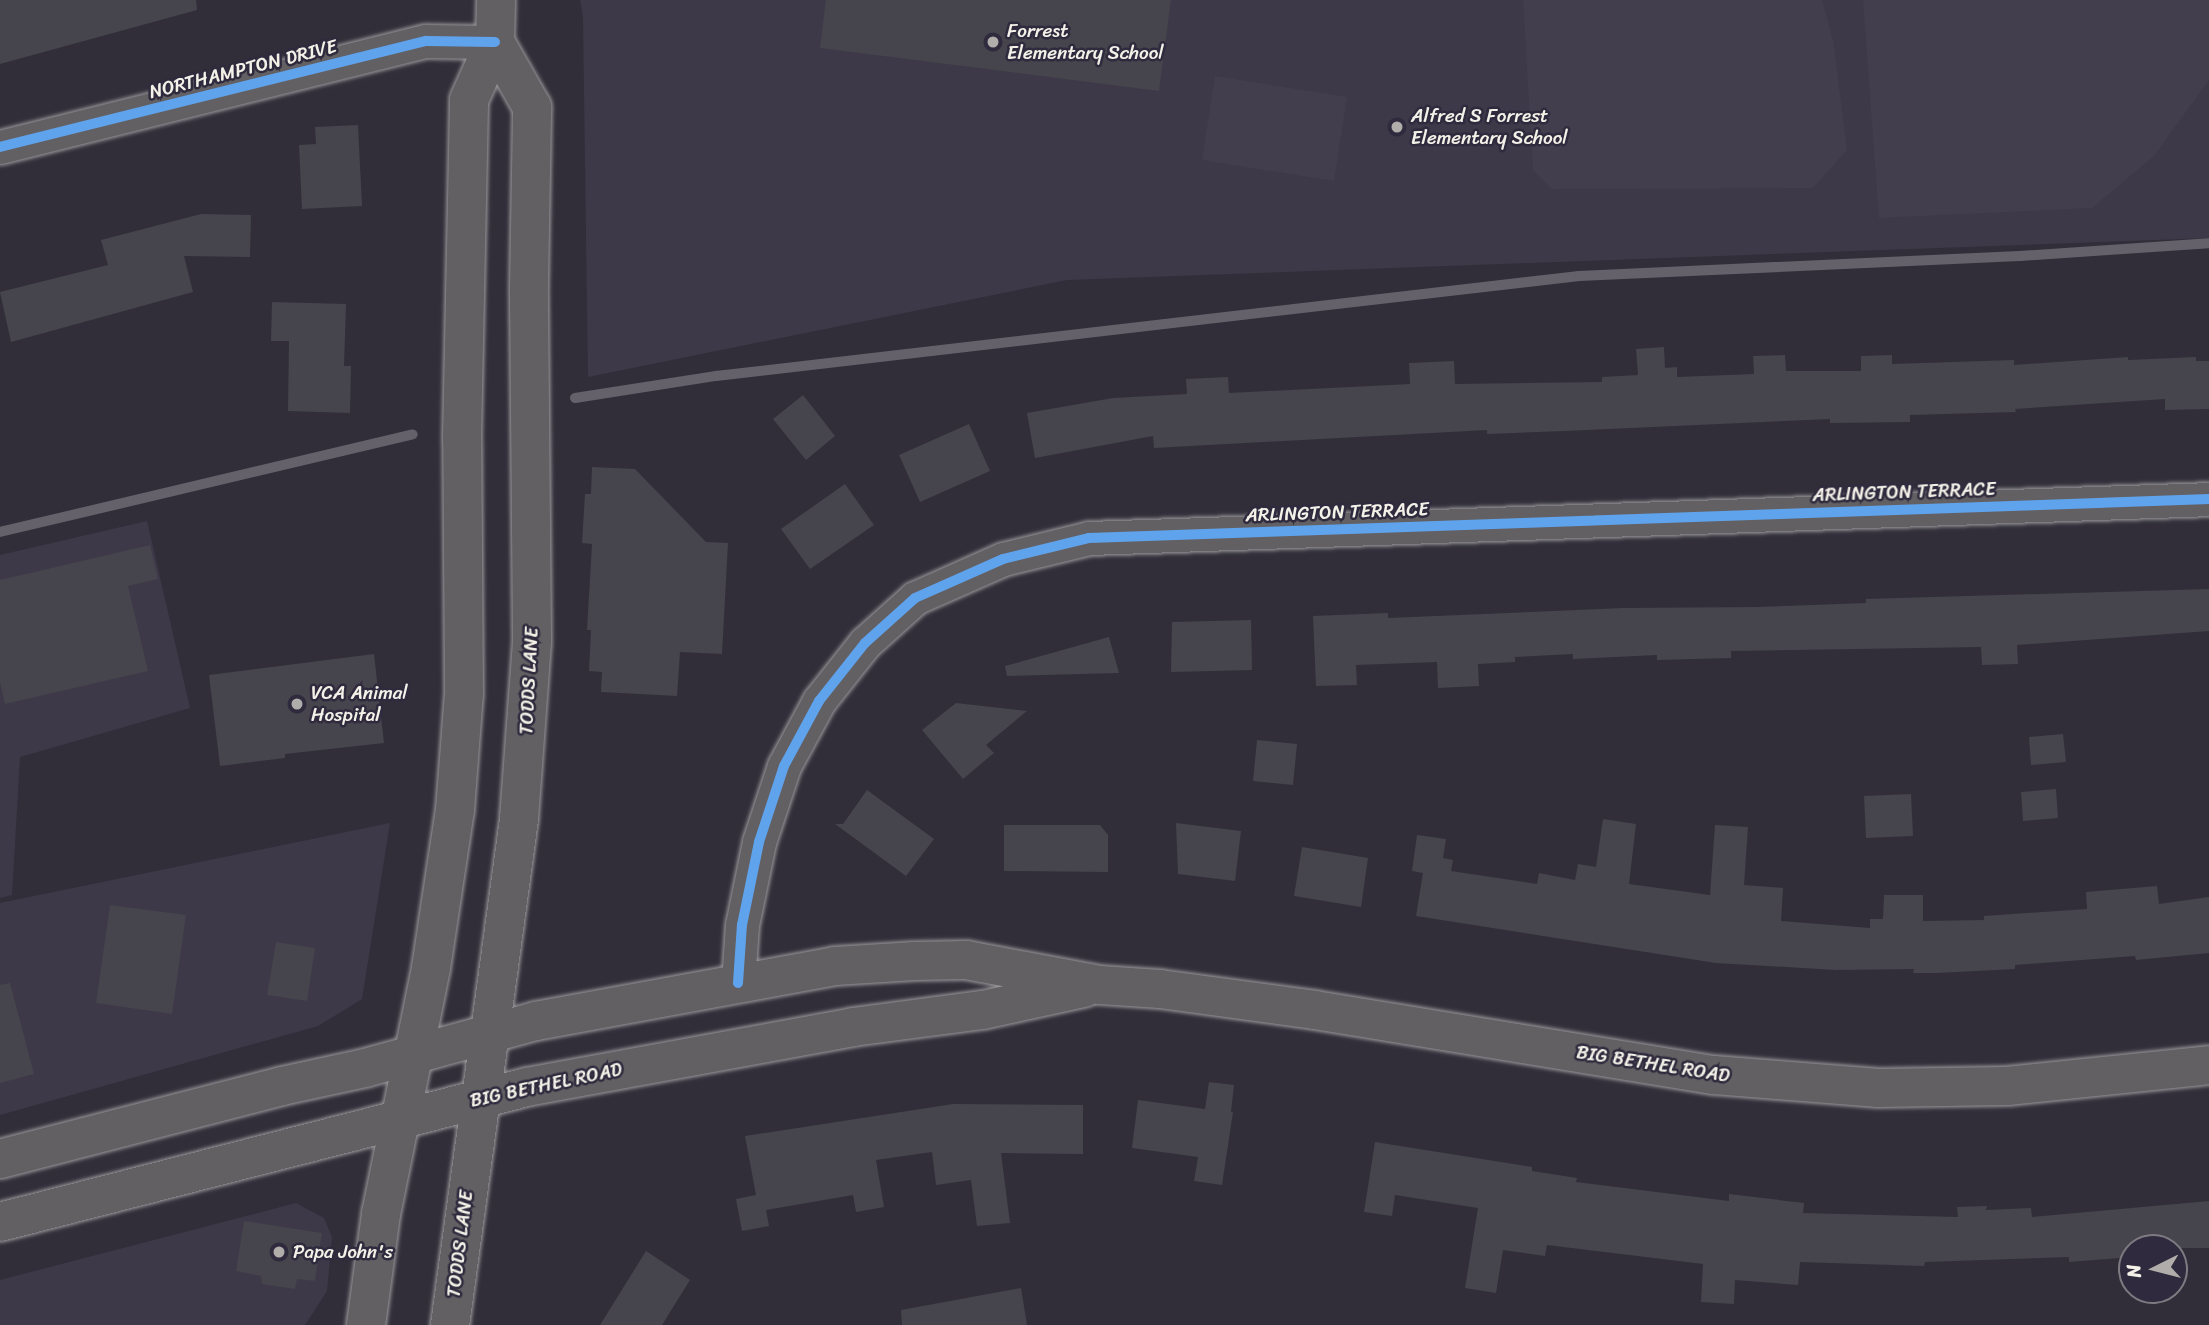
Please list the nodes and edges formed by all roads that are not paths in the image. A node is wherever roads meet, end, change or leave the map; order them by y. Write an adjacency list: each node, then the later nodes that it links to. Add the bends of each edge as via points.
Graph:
1 (496, 0): 2 (main road)
2 (495, 42): 3 (street, NORTHAMPTON DRIVE, via 425,41); 7 (main road, TODDS LANE, via 531,107 533,573 519,819); 8 (main road, via 469,100 462,439 465,635 458,775 431,968)
3 (0, 146)
4 (2209, 499): 5 (street, ARLINGTON TERRACE, via 1089,538 1003,559 915,598 865,643 819,701 783,766 759,842 742,925)
5 (738, 983): 6 (main road, BIG BETHEL ROAD, via 835,966 966,960); 7 (main road, BIG BETHEL ROAD)
6 (1100, 985): 9 (main road, BIG BETHEL ROAD, via 1315,1010 1714,1075 1878,1088 2007,1086); 10 (main road, BIG BETHEL ROAD, via 984,1010 828,1032)
7 (488, 1032): 8 (main road, BIG BETHEL ROAD); 10 (main road, TODDS LANE)
8 (413, 1055): 11 (main road); 12 (main road, BIG BETHEL ROAD)
9 (2209, 1065)
10 (479, 1098): 11 (main road, BIG BETHEL ROAD); 15 (main road, TODDS LANE)
11 (399, 1121): 13 (main road, BIG BETHEL ROAD); 14 (main road)
12 (0, 1159)
13 (0, 1222)
14 (366, 1325)
15 (450, 1325)

